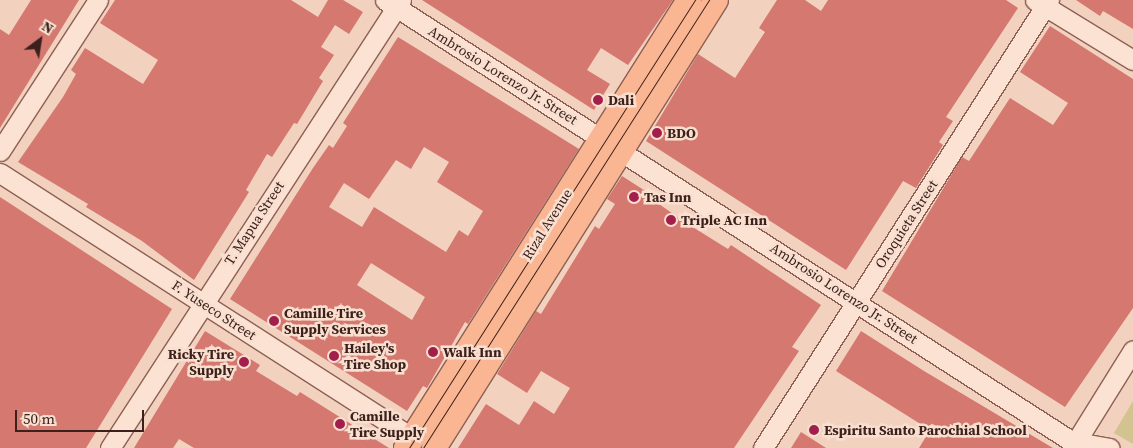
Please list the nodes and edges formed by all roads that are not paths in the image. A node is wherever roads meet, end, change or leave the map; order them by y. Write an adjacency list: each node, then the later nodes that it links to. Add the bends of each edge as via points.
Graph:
1 (98, 0): 8 (street)
2 (689, 0): 7 (main road, Rizal Avenue)
3 (716, 0): 7 (main road, Rizal Avenue)
4 (394, 2): 7 (street, Ambrosio Lorenzo Jr. Street); 11 (street, T. Mapua Street)
5 (1043, 2): 6 (street); 10 (street, Oroquieta Street)
6 (1133, 60)
7 (611, 143): 10 (street, Ambrosio Lorenzo Jr. Street); 13 (main road, Rizal Avenue); 16 (main road, Rizal Avenue)
8 (0, 151)
9 (0, 173): 11 (street, F. Yuseco Street)
10 (856, 301): 14 (street, Ambrosio Lorenzo Jr. Street); 17 (street, Oroquieta Street)
11 (202, 302): 13 (street, F. Yuseco Street); 15 (street, T. Mapua Street)
12 (1133, 350): 14 (street)
13 (415, 445)
14 (1076, 446): 18 (street)
15 (110, 448)
16 (434, 448)
17 (763, 448)
18 (1109, 448)

